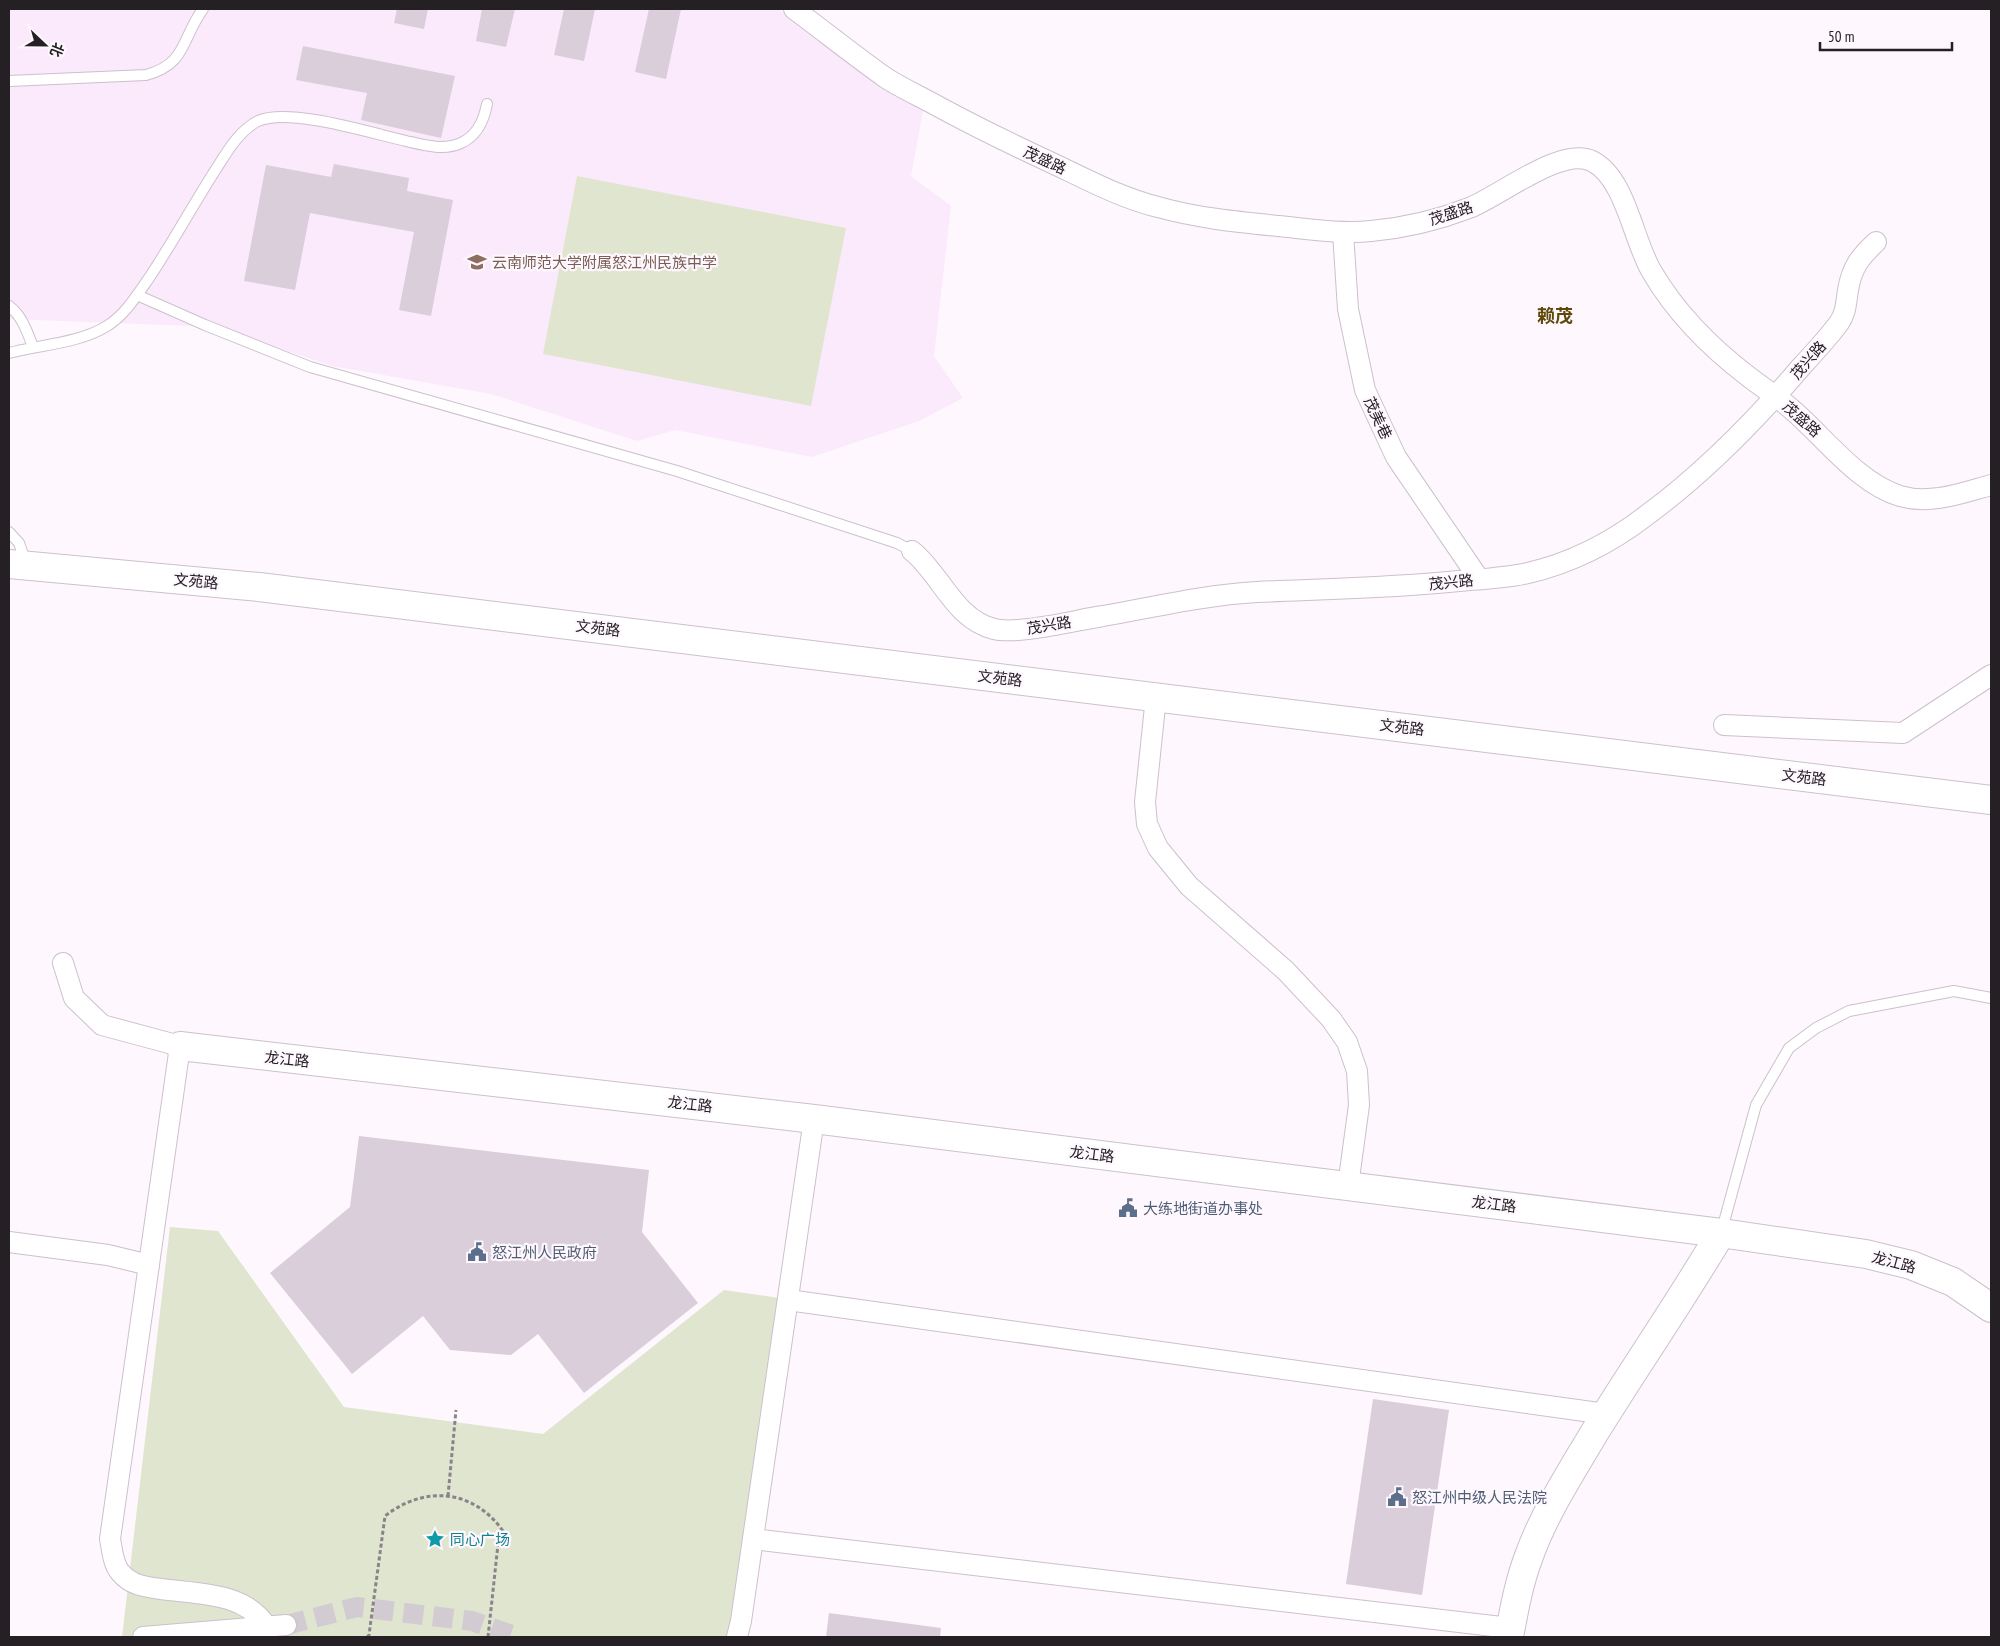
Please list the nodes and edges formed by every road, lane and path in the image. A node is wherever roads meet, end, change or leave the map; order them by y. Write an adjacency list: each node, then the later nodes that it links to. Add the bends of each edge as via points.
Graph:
1 (203, 9): 3 (lane, via 178,56 161,71 146,75)
2 (794, 9): 5 (street, 茂盛路, via 896,84 1022,149 1141,202 1246,223)
3 (9, 81)
4 (487, 104): 7 (lane, via 474,134 461,144 447,147 300,118 275,117 257,122 241,134 226,152)
5 (1343, 232): 11 (street, 茂盛路, via 1395,228 1445,216 1490,199 1562,160 1577,157 1592,161 1604,169 1615,184 1646,263 1681,313 1724,357); 16 (street, 茂美巷, via 1348,309 1364,390 1396,457)
6 (1876, 242): 11 (street, 茂兴路, via 1859,259 1848,288 1842,318)
7 (137, 295): 9 (lane, via 108,326 93,333); 14 (lane, via 310,367 677,471)
8 (9, 306): 9 (lane, via 25,325)
9 (34, 347): 10 (lane)
10 (9, 353)
11 (1776, 396): 12 (street, 茂盛路, via 1860,473 1889,492 1910,498 1933,499); 16 (street, 茂兴路, via 1679,490 1622,533 1546,568)
12 (1991, 485)
13 (9, 532): 15 (lane, via 24,554)
14 (912, 550): 16 (street, 茂兴路, via 963,611 984,626 1003,630 1050,625 1220,595 1402,587)
15 (18, 565): 18 (street, 文苑路, via 259,587)
16 (1479, 579)
17 (1991, 675): 19 (street, via 1903,733)
18 (1156, 697): 20 (street, 文苑路); 25 (street, via 1145,802 1147,824 1158,848 1189,886 1286,971 1348,1042 1357,1070 1359,1105)
19 (1724, 725)
20 (1991, 800)
21 (63, 963): 23 (street, via 74,998 102,1025)
22 (1991, 998): 26 (lane, via 1954,991 1849,1012 1816,1028 1789,1048 1756,1105)
23 (180, 1046): 24 (street, 龙江路); 28 (street)
24 (814, 1118): 25 (street, 龙江路); 29 (street)
25 (1348, 1186): 26 (street, 龙江路)
26 (1721, 1233): 30 (street, 龙江路, via 1866,1254 1911,1265 1953,1282); 32 (street)
27 (9, 1242): 28 (street, via 108,1255)
28 (149, 1265): 38 (street, via 110,1538 118,1570 129,1582 147,1587 235,1601 276,1626)
29 (788, 1300): 32 (street); 36 (street)
30 (1991, 1308)
31 (456, 1410): 33 (path)
32 (1606, 1414): 37 (street, via 1535,1540 1521,1581)
33 (448, 1496): 34 (path, via 479,1507); 39 (path, via 412,1499 385,1516)
34 (503, 1531)
35 (499, 1535): 40 (path)
36 (753, 1539): 37 (street); 41 (street)
37 (1510, 1633)
38 (143, 1637)
39 (367, 1637)
40 (488, 1637)
41 (737, 1637)

